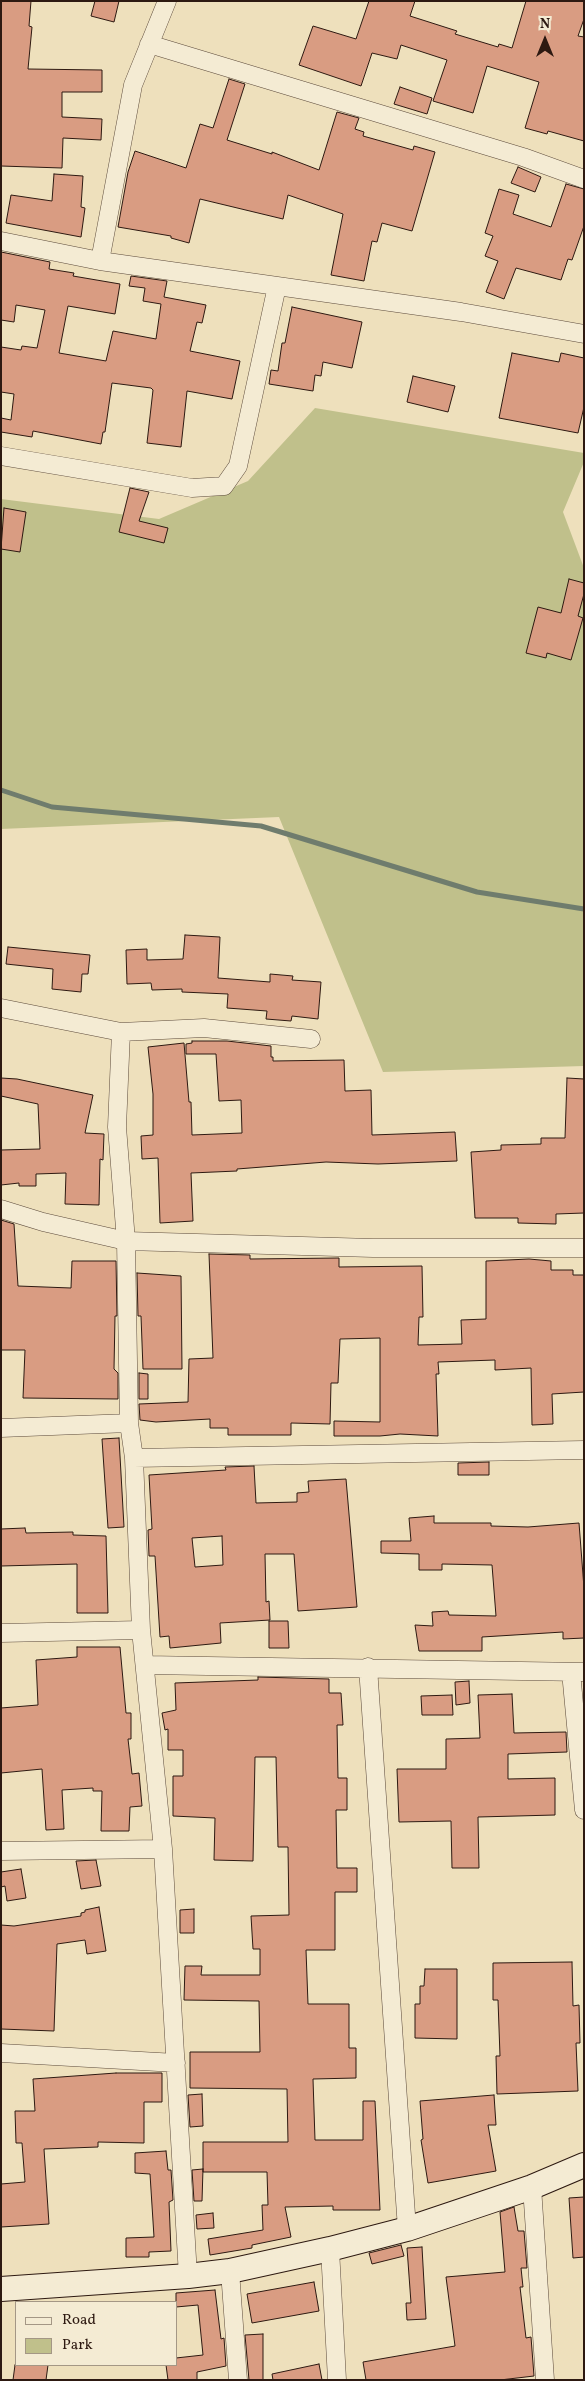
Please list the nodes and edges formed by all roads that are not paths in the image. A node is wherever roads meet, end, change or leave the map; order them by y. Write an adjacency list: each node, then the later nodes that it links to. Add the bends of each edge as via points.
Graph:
1 (167, 1): 2 (street)
2 (149, 44): 3 (street, via 523,157); 5 (street, via 133,85)
3 (584, 179)
4 (1, 241): 5 (street)
5 (100, 261): 6 (street)
6 (277, 286): 7 (street, via 461,312); 8 (street, via 238,466 224,486 192,488)
7 (584, 334)
8 (1, 456)
9 (1, 1008): 10 (street)
10 (120, 1032): 11 (street, via 204,1028); 13 (street, via 117,1128)
11 (311, 1039)
12 (1, 1209): 13 (street)
13 (126, 1241): 14 (street, via 373,1248); 15 (street)
14 (584, 1248)
15 (129, 1424): 16 (street); 18 (street)
16 (1, 1428)
17 (584, 1450): 18 (street)
18 (134, 1458): 19 (street)
19 (141, 1630): 20 (street); 21 (street)
20 (1, 1633)
21 (145, 1665): 22 (street); 25 (street)
22 (368, 1667): 23 (street); 31 (street)
23 (577, 1672): 24 (street)
24 (584, 1810)
25 (164, 1849): 26 (street); 28 (street)
26 (1, 1851)
27 (1, 2053): 28 (street)
28 (176, 2064): 34 (street)
29 (584, 2165): 30 (street)
30 (532, 2187): 31 (street); 38 (street)
31 (407, 2229): 32 (street)
32 (330, 2249): 33 (street); 37 (street)
33 (230, 2271): 34 (street); 36 (street)
34 (188, 2276): 35 (street)
35 (1, 2289)
36 (238, 2380)
37 (337, 2380)
38 (545, 2380)

